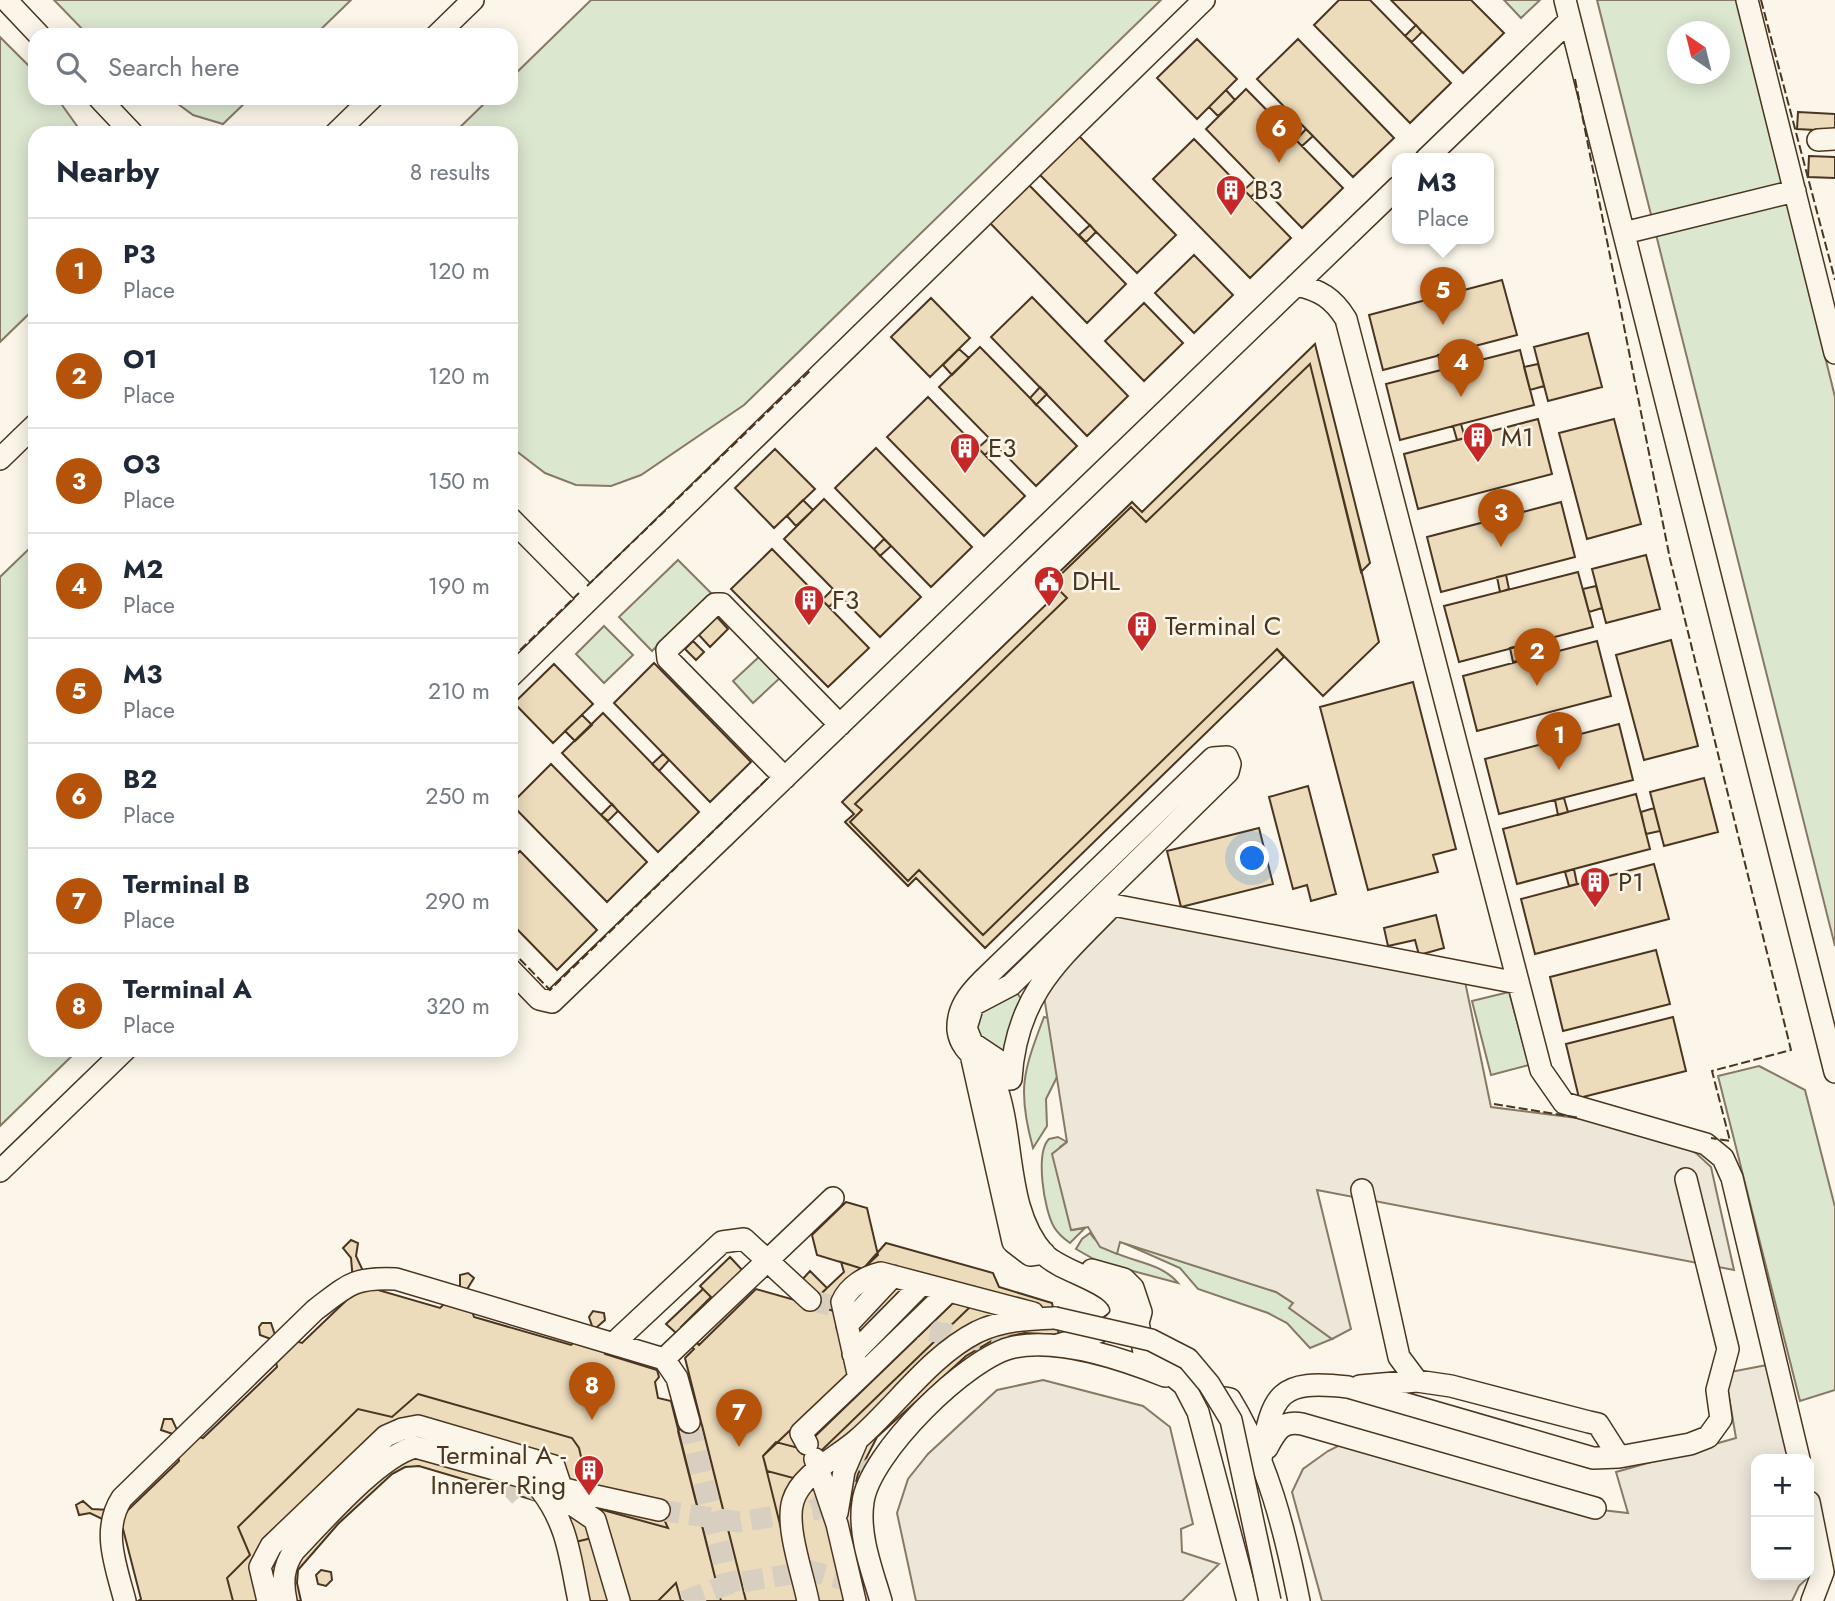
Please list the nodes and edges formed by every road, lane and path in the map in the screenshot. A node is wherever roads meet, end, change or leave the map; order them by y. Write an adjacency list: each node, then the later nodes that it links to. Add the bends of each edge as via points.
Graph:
1 (6, 0): 6 (lane)
2 (473, 0): 7 (lane)
3 (1204, 0): 21 (lane)
4 (1747, 0): 13 (lane)
5 (1568, 10): 12 (lane); 15 (lane)
6 (32, 28)
7 (444, 28)
8 (106, 105): 10 (lane)
9 (365, 105): 11 (lane)
10 (125, 126)
11 (343, 126)
12 (1432, 153)
13 (1795, 191): 15 (lane); 17 (lane)
14 (1392, 193): 16 (lane)
15 (1624, 233): 31 (lane)
16 (1296, 285): 23 (lane); 28 (lane, via 1320,290 1346,318)
17 (1835, 353)
18 (28, 432): 19 (lane)
19 (0, 459)
20 (518, 526): 21 (lane)
21 (590, 599): 22 (lane)
22 (518, 669)
23 (840, 725): 24 (lane); 24 (lane, via 722,604 715,604 667,650 668,659)
24 (785, 778): 27 (lane, via 552,1002 539,999)
25 (1091, 876): 26 (lane, via 1101,874); 26 (lane, via 1213,758 1227,757 1228,772); 42 (lane, via 969,994 960,1011 958,1031 962,1045 994,1080 1024,1224 1060,1268 1105,1287 1121,1308 1120,1318 1112,1326)
26 (1108, 891): 30 (lane, via 1011,985 973,1005 966,1028 972,1043)
27 (518, 977)
28 (1518, 984): 30 (lane, via 1113,905 1044,977 1022,1023); 51 (lane, via 1541,1070 1564,1103 1706,1144 1723,1158 1732,1178)
29 (118, 1057): 32 (lane)
30 (1011, 1069): 47 (lane, via 1009,1103 1037,1224 1068,1257 1100,1274 1124,1279 1133,1288 1141,1312 1138,1323 1144,1352)
31 (1835, 1072)
32 (0, 1171)
33 (1686, 1179): 53 (lane, via 1728,1349 1717,1390 1721,1419 1708,1437)
34 (1362, 1189): 46 (lane, via 1399,1357)
35 (833, 1198): 36 (lane)
36 (768, 1261): 39 (lane); 41 (lane, via 744,1239 722,1242); 44 (lane)
37 (921, 1285): 38 (lane); 43 (lane); 43 (lane, via 881,1273 869,1276 846,1295 842,1302)
38 (948, 1293): 40 (lane); 45 (lane)
39 (810, 1300)
40 (1055, 1318): 50 (lane, via 1018,1319 974,1334 955,1346); 72 (lane, bridge, via 1151,1340 1188,1359 1209,1384 1231,1420)
41 (615, 1342): 44 (lane); 64 (lane, via 396,1279 365,1277 315,1310 122,1499 111,1515 111,1535)
42 (1058, 1345): 47 (lane, via 1136,1365); 70 (lane, via 1013,1347 977,1363 908,1427 876,1465 863,1502 863,1525)
43 (853, 1354): 45 (lane)
44 (664, 1359): 49 (lane, via 677,1378)
45 (859, 1378): 52 (lane, via 802,1433)
46 (1417, 1381): 48 (lane); 53 (lane, via 1598,1424)
47 (1184, 1385): 54 (lane, via 1230,1399); 71 (lane, via 1207,1441)
48 (1348, 1387): 53 (lane, via 1593,1458); 54 (lane, via 1313,1383 1285,1393 1274,1404 1266,1426)
49 (689, 1422)
50 (859, 1438): 52 (lane); 60 (lane, via 844,1471)
51 (1798, 1454)
52 (814, 1457): 60 (lane); 68 (lane, via 792,1504)
53 (1619, 1457)
54 (1261, 1459): 57 (lane, via 1281,1426 1290,1422); 73 (lane)
55 (534, 1480): 56 (lane); 62 (lane, via 435,1451 404,1450 381,1466); 63 (lane, via 595,1520); 67 (lane, via 564,1528)
56 (561, 1488): 58 (lane); 65 (lane, via 554,1466 418,1426 402,1429 375,1446 271,1546 260,1567)
57 (1595, 1508)
58 (659, 1510)
59 (1812, 1517): 74 (lane, via 1823,1572)
60 (837, 1524): 69 (lane)
61 (250, 1544): 62 (lane)
62 (285, 1565): 66 (lane)
63 (612, 1600)
64 (125, 1601)
65 (268, 1601)
66 (286, 1601)
67 (579, 1601)
68 (808, 1601)
69 (855, 1601)
70 (881, 1601)
71 (1248, 1601)
72 (1270, 1601)
73 (1299, 1601)
74 (1812, 1601)

